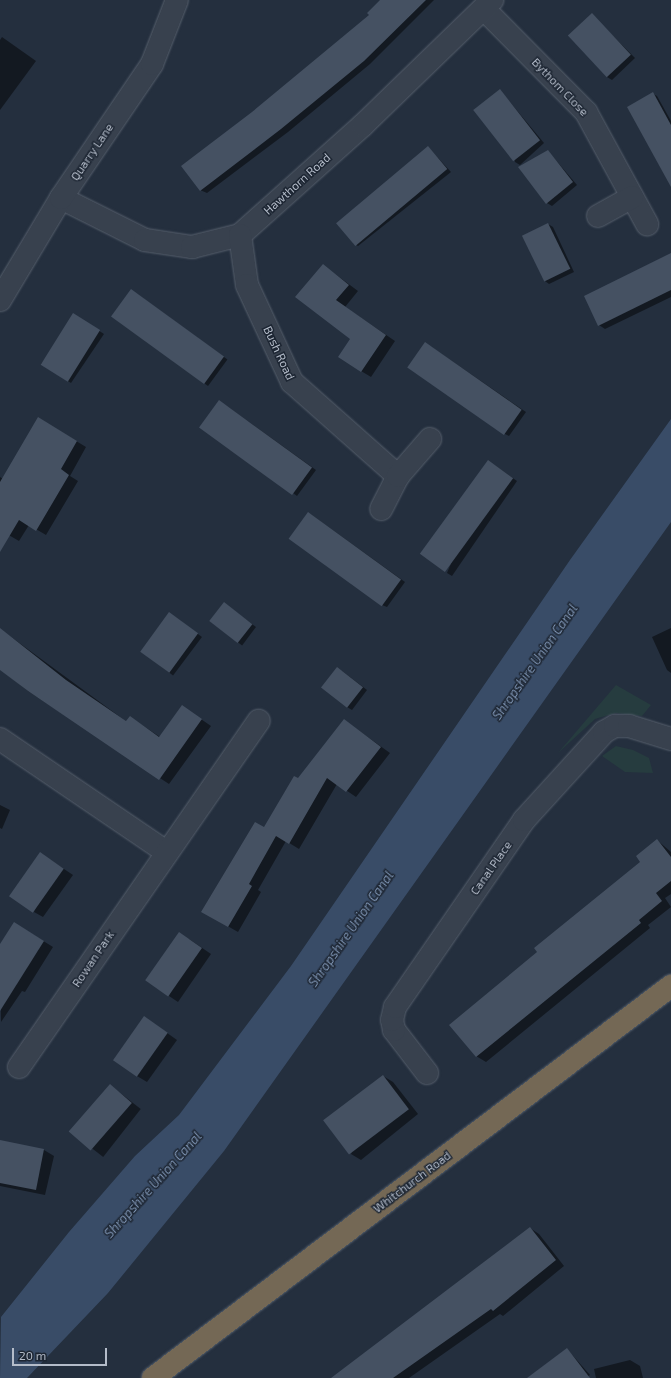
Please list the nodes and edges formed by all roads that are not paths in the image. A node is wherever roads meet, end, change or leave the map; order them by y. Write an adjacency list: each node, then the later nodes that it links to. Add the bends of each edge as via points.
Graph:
1 (177, 0): 4 (street, Quarry Lane, via 152,64)
2 (488, 5): 3 (street, Bythom Close, via 586,112); 7 (street, Hawthorn Road, via 362,126)
3 (632, 197): 5 (street); 6 (street, Bythom Close)
4 (60, 198): 7 (street, Hawthorn Road, via 145,240 192,247); 8 (street, Quarry Lane)
5 (598, 216)
6 (647, 224)
7 (240, 235): 10 (street, Bush Road, via 247,285 292,382)
8 (0, 300)
9 (430, 439): 10 (street)
10 (398, 476): 11 (street)
11 (381, 509)
12 (259, 721): 15 (street, Rowan Park)
13 (0, 739): 15 (street)
14 (671, 739): 18 (street, Canal Place, via 629,726 615,726 604,732 524,820 395,1007 392,1020 394,1030)
15 (166, 852): 17 (street, Rowan Park)
16 (671, 986): 19 (highway, Whitchurch Road)
17 (19, 1067)
18 (427, 1073)
19 (153, 1378)

